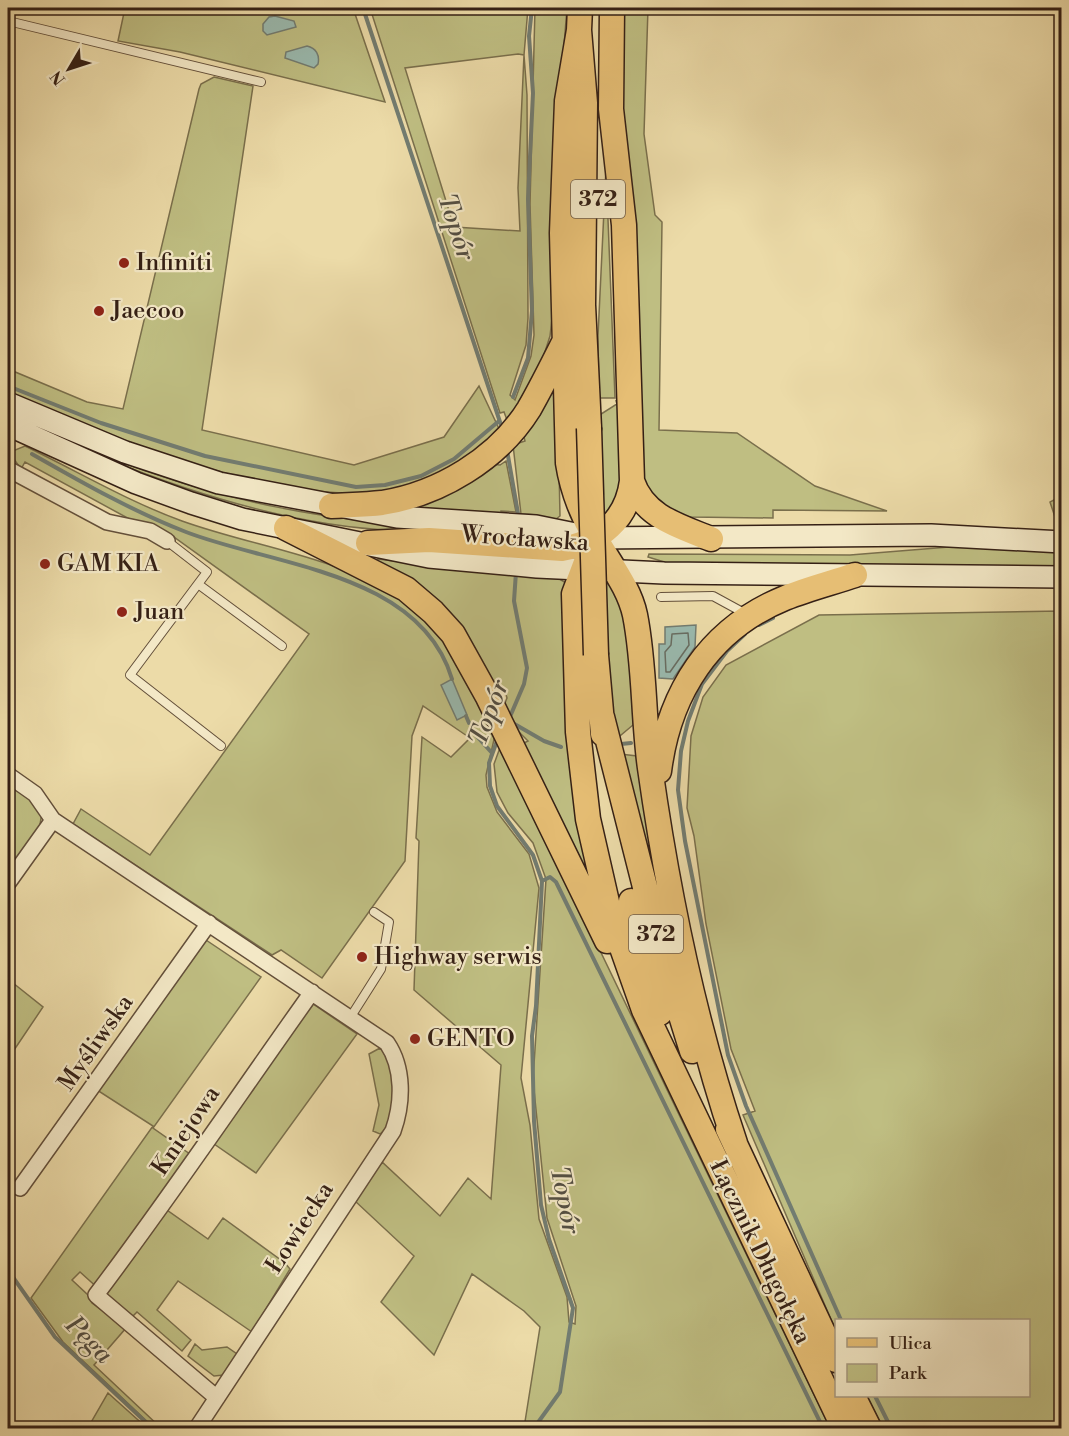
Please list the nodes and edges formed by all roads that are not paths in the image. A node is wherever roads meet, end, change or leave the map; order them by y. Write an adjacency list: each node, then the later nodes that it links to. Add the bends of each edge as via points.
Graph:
1 (601, 8): 7 (main road, 372, via 595,305)
2 (612, 8): 11 (main road, via 611,109 625,235)
3 (580, 19): 6 (main road, via 567,101 562,233); 7 (main road, 372, via 585,103 583,305)
4 (8, 21): 5 (lane)
5 (261, 82)
6 (564, 341): 12 (main road, via 528,410 504,440 457,476 416,494 382,503); 14 (main road, via 571,480)
7 (587, 389): 29 (main road, 372, bridge, via 596,655)
8 (8, 403): 12 (main road, Wrocławska, via 125,452 219,483)
9 (8, 425): 13 (main road, via 136,483 242,519)
10 (8, 469): 16 (street, via 107,522 150,531)
11 (632, 481): 14 (main road, via 630,496 619,518); 15 (main road, via 640,498 660,518)
12 (331, 506): 19 (main road, Wrocławska, via 397,517)
13 (286, 528): 18 (main road); 38 (main road, via 406,589 453,634)
14 (595, 538): 15 (main road, Wrocławska); 20 (main road, via 562,549); 21 (main road); 22 (main road)
15 (711, 539): 17 (main road, Wrocławska, via 931,535)
16 (167, 541): 25 (lane, via 207,572)
17 (1062, 542)
18 (368, 543): 19 (main road, via 429,540)
19 (499, 544): 20 (main road)
20 (537, 547): 21 (main road, Wrocławska)
21 (582, 570): 22 (main road, Wrocławska); 38 (main road, via 574,594 574,624 584,793 609,911)
22 (615, 571): 23 (main road, Wrocławska); 32 (main road, via 634,613)
23 (855, 575): 24 (main road, Wrocławska); 27 (main road, via 784,598)
24 (1062, 577)
25 (198, 584): 28 (lane); 30 (lane, via 130,675)
26 (661, 597): 27 (lane, via 713,596)
27 (750, 617): 32 (main road, via 703,659 677,699 663,741)
28 (282, 646)
29 (602, 717): 40 (main road, 372, via 609,792 629,892 660,1013); 41 (main road, 372, via 672,994 704,1079)
30 (221, 746)
31 (8, 775): 33 (street, via 35,794)
32 (656, 800): 41 (main road, via 700,1026)
33 (53, 820): 34 (street); 36 (street)
34 (8, 883)
35 (374, 912): 39 (lane, via 389,922 381,969)
36 (209, 923): 37 (street); 42 (street, Myśliwska)
37 (312, 992): 39 (street); 45 (street, Kniejowa, via 158,1214 96,1295)
38 (644, 1010): 40 (main road)
39 (350, 1018): 45 (street, Łowiecka, via 393,1051 401,1095 400,1113 393,1131)
40 (691, 1109): 47 (main road, Łącznik Długołęka / 372)
41 (735, 1143): 43 (main road, Łącznik Długołęka / 372)
42 (20, 1188)
43 (835, 1356)
44 (854, 1397): 48 (main road)
45 (217, 1398): 46 (street, Łowiecka)
46 (197, 1428)
47 (844, 1428)
48 (869, 1428)

